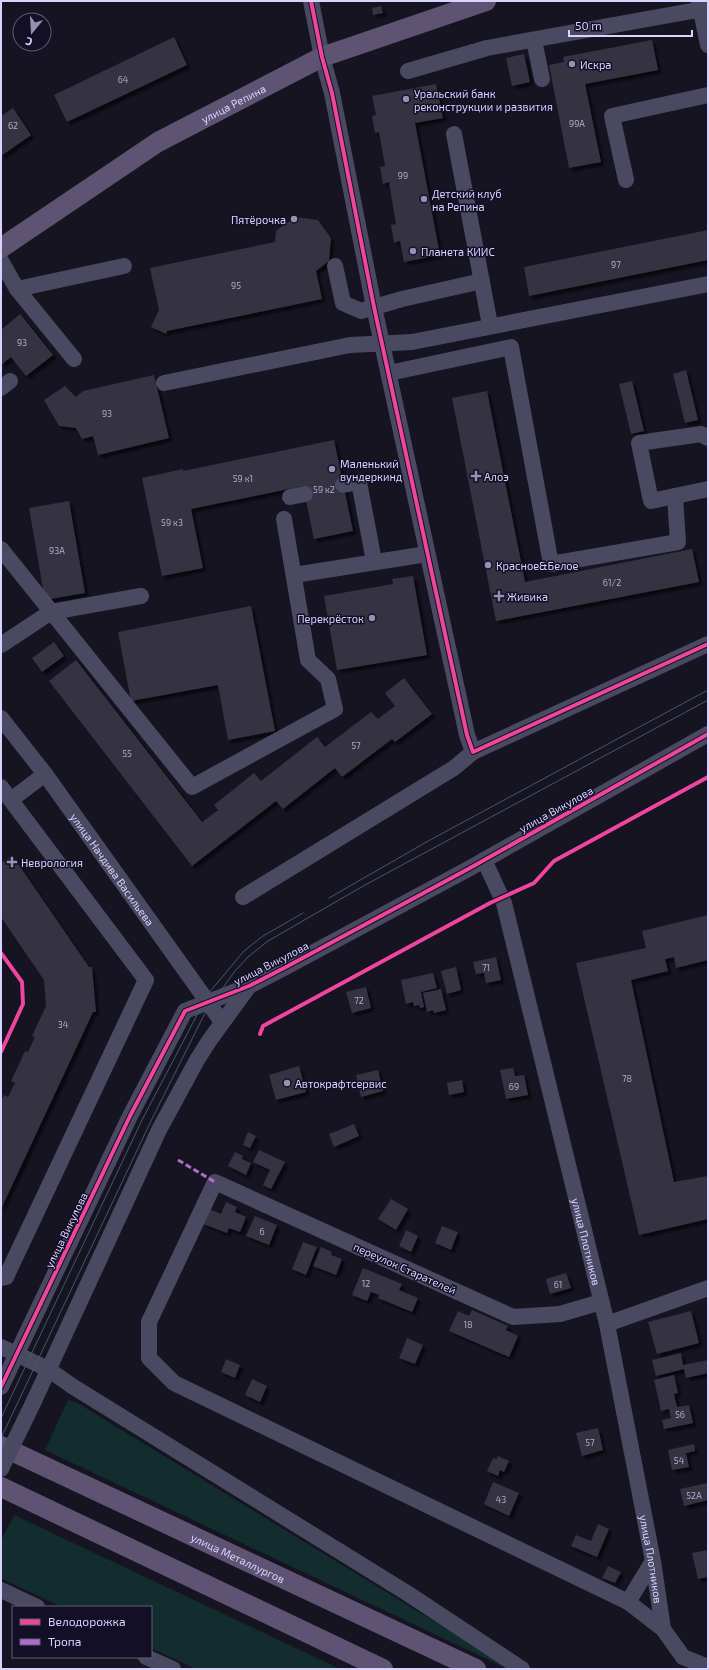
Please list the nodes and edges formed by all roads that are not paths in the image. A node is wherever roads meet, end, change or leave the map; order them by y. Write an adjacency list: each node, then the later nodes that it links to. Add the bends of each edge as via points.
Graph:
1 (311, 1): 6 (street)
2 (486, 1): 6 (main road, улица Репина)
3 (703, 6): 4 (street); 5 (street)
4 (534, 40): 7 (street, via 487,48); 8 (street)
5 (708, 45)
6 (322, 57): 12 (main road, улица Репина, via 158,142); 19 (street, via 332,93)
7 (408, 71)
8 (542, 79)
9 (708, 95): 11 (street, via 612,116)
10 (454, 134): 16 (street)
11 (626, 180)
12 (1, 248)
13 (1, 261): 18 (street)
14 (124, 266): 18 (street)
15 (335, 266): 19 (street, via 343,303 361,310)
16 (482, 281): 19 (street); 20 (street)
17 (708, 284): 20 (street)
18 (17, 289): 22 (street)
19 (374, 307): 21 (street)
20 (490, 325): 21 (street, via 412,342)
21 (382, 343): 23 (street); 24 (street, via 350,345)
22 (74, 359)
23 (389, 373): 28 (street, via 511,347 552,564 678,542); 31 (street)
24 (164, 383)
25 (708, 438): 28 (street, via 701,434 639,443 651,501)
26 (343, 485): 32 (street, via 359,482)
27 (708, 489): 28 (street)
28 (674, 496)
29 (284, 519): 33 (street)
30 (1, 548): 35 (street)
31 (427, 554): 32 (street); 40 (street)
32 (374, 561): 33 (street)
33 (294, 575): 35 (street, via 308,660 328,679 335,709 192,787)
34 (141, 596): 35 (street)
35 (51, 612): 37 (street)
36 (708, 644): 40 (street)
37 (1, 645)
38 (1, 718): 41 (street, улица Начдива Васильева)
39 (708, 734): 44 (street, улица Викулова)
40 (473, 752): 45 (street, via 454,768)
41 (45, 774): 43 (street); 47 (street, улица Начдива Васильева)
42 (1, 787): 43 (street)
43 (11, 800): 49 (street, via 146,980 6,1277)
44 (484, 860): 46 (street, улица Викулова); 51 (street, улица Плотников, via 504,903)
45 (243, 897)
46 (249, 986): 47 (street, улица Викулова); 48 (street, улица Викулова)
47 (207, 1002): 48 (street, улица Начдива Васильева); 54 (street, улица Викулова, via 186,1011 130,1116)
48 (222, 1022): 55 (street, улица Викулова, via 197,1060 159,1130)
49 (1, 1278)
50 (708, 1288): 52 (street)
51 (601, 1302): 52 (street, улица Плотников); 62 (street, переулок Старателей, via 560,1314 513,1317 215,1182 149,1322 149,1358 174,1383)
52 (607, 1324): 60 (street, улица Плотников)
53 (1, 1346): 54 (street)
54 (17, 1354): 55 (street); 56 (street, улица Викулова)
55 (48, 1369): 58 (street, улица Викулова, bridge); 70 (street, via 407,1593)
56 (2, 1386)
57 (1, 1446): 69 (main road, улица Металлургов)
58 (1, 1469)
59 (1, 1487): 68 (main road)
60 (653, 1561): 62 (street); 64 (street, улица Плотников)
61 (1, 1590): 63 (street)
62 (628, 1602): 64 (street)
63 (35, 1606)
64 (663, 1630): 66 (street, via 683,1657)
65 (148, 1658): 67 (street)
66 (708, 1667)
67 (172, 1669)
68 (383, 1669)
69 (476, 1669)
70 (522, 1669)

